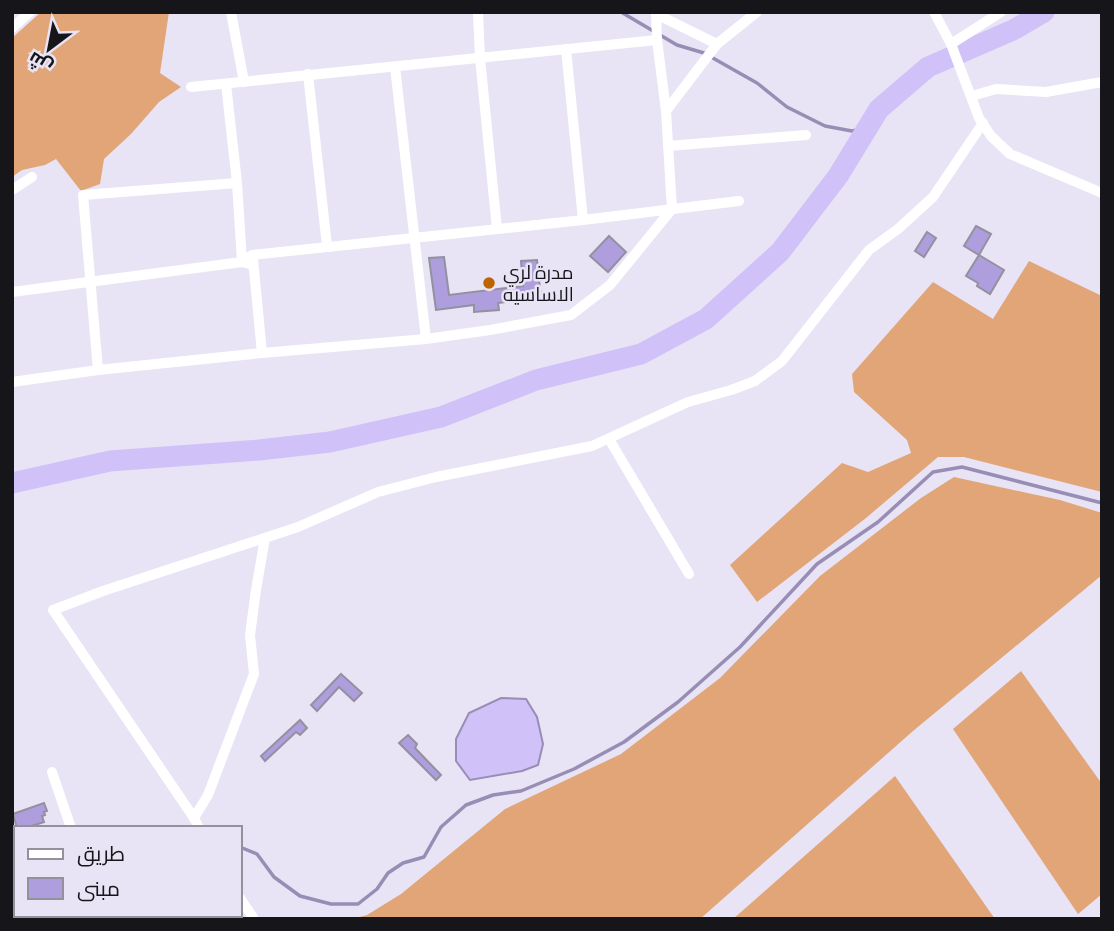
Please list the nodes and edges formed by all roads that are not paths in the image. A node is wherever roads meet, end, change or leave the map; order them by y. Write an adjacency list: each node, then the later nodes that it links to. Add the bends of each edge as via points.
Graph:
1 (30, 12): 8 (street)
2 (231, 12): 16 (street)
3 (478, 12): 13 (street)
4 (757, 12): 10 (street)
5 (934, 12): 11 (street)
6 (1001, 12): 11 (street)
7 (656, 13): 9 (street); 10 (street)
8 (12, 27)
9 (657, 40): 12 (street); 21 (street)
10 (717, 44): 21 (street)
11 (951, 44): 20 (street)
12 (566, 49): 13 (street); 31 (street)
13 (480, 58): 14 (street); 32 (street)
14 (395, 67): 15 (street); 33 (street)
15 (308, 74): 16 (street); 34 (street)
16 (244, 82): 18 (street)
17 (1102, 82): 20 (street, via 1046,92 996,89)
18 (226, 83): 19 (street); 26 (street)
19 (191, 87)
20 (972, 96): 22 (street)
21 (666, 111): 24 (street)
22 (983, 123): 28 (street, via 1010,154); 43 (street, via 933,197 869,250 782,361 755,381 688,402)
23 (806, 135): 24 (street)
24 (668, 146): 30 (street)
25 (32, 177): 27 (street)
26 (237, 183): 36 (street); 37 (street, via 83,195)
27 (12, 190)
28 (1102, 193)
29 (739, 201): 30 (street)
30 (672, 209): 31 (street); 39 (street, via 610,285 571,315)
31 (583, 220): 32 (street)
32 (498, 229): 33 (street)
33 (414, 237): 34 (street); 39 (street)
34 (327, 246): 35 (street)
35 (253, 260): 36 (street); 40 (street)
36 (242, 262): 37 (street)
37 (91, 281): 38 (street); 41 (street)
38 (12, 292)
39 (426, 339): 40 (street)
40 (262, 353): 41 (street)
41 (98, 370): 42 (street)
42 (12, 382)
43 (608, 439): 44 (street, via 378,492); 45 (street)
44 (265, 538): 47 (street, via 250,635 254,674); 47 (street, via 53,610)
45 (689, 574)
46 (52, 772): 48 (street)
47 (197, 823)
48 (70, 826)
49 (242, 901): 50 (street)
50 (254, 919)

